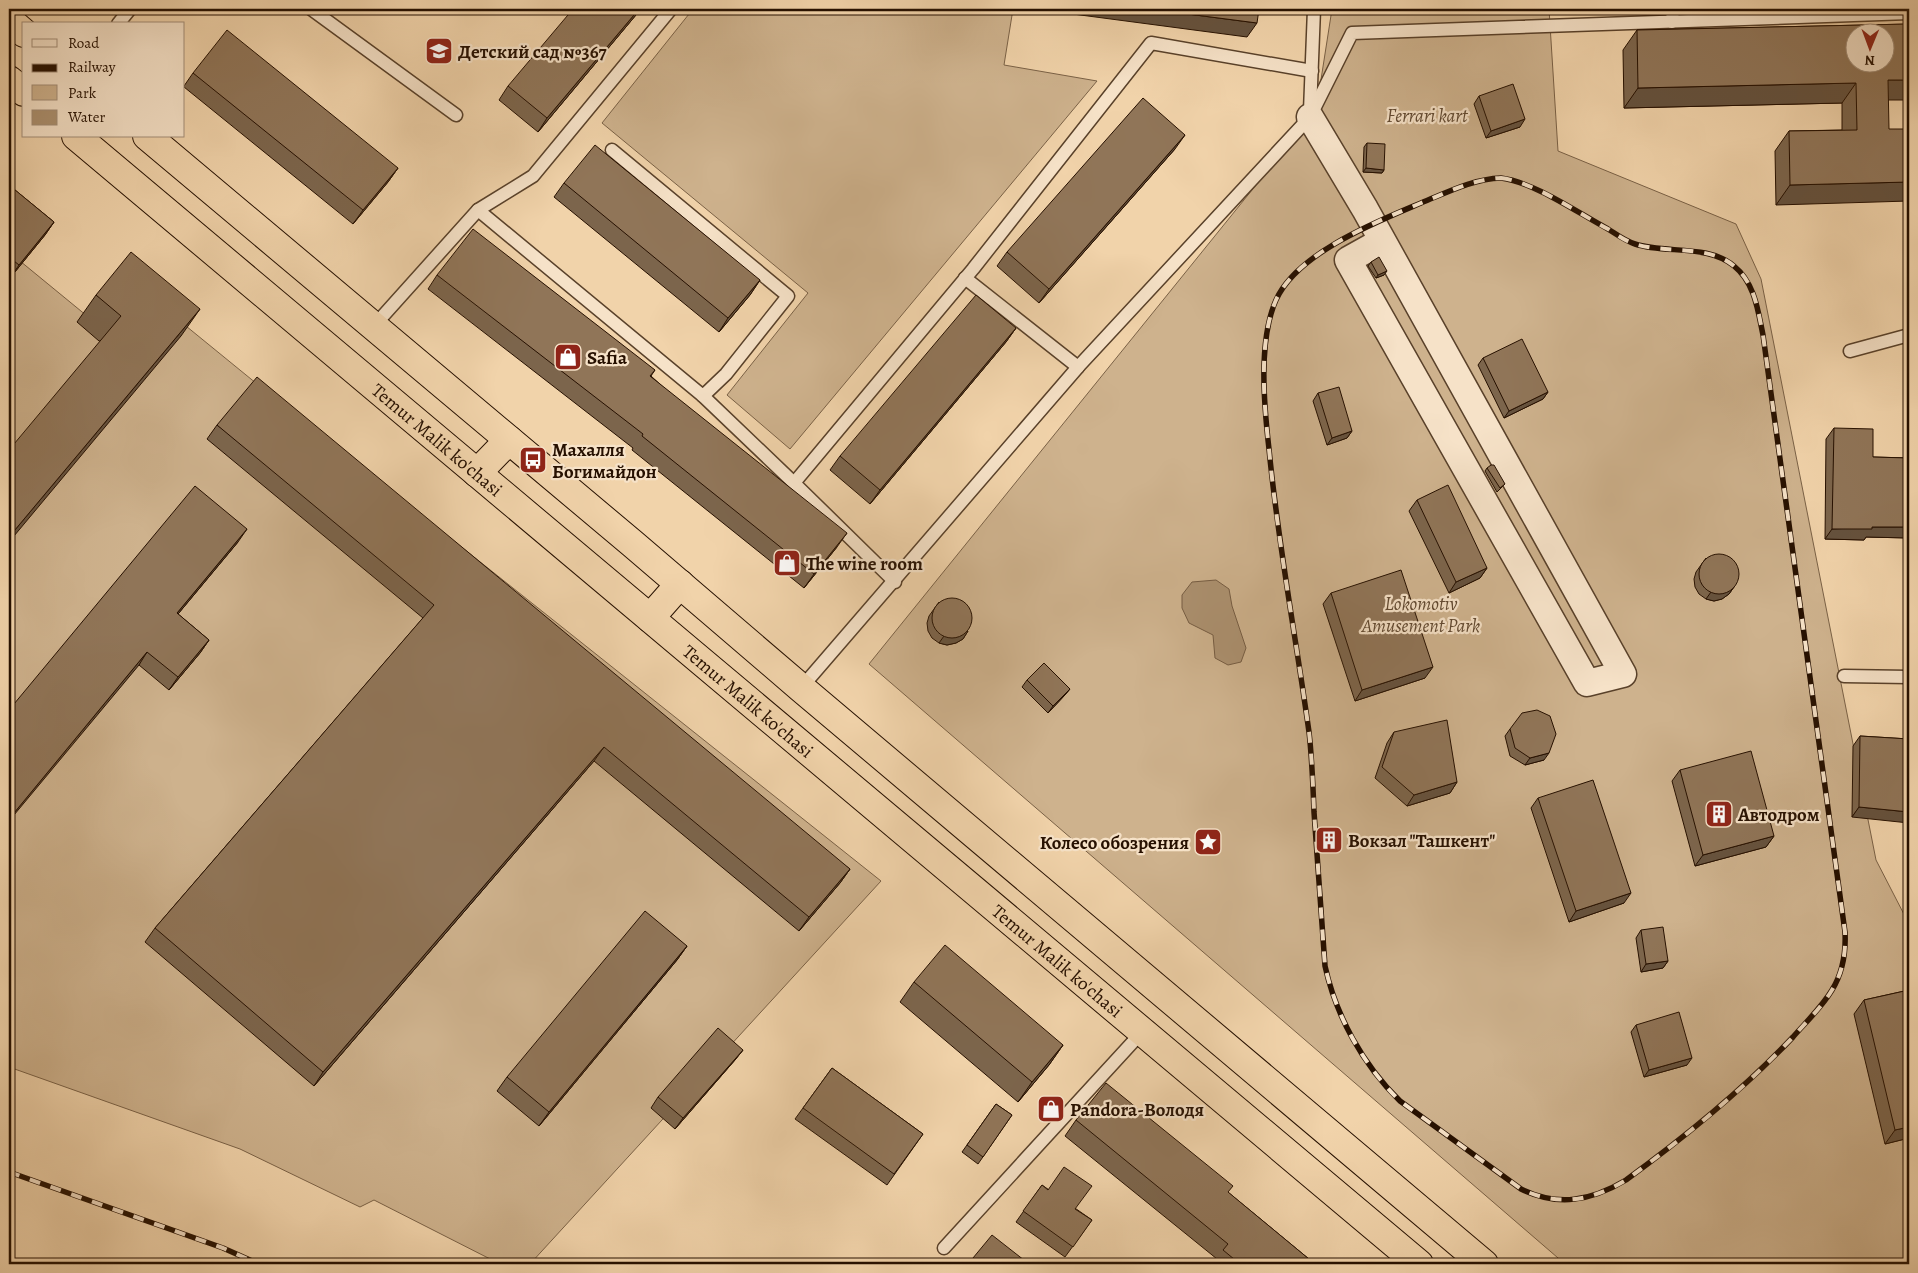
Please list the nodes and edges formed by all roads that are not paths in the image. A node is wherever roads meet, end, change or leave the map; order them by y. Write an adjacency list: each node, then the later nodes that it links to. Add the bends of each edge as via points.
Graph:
1 (130, 9): 8 (lane)
2 (311, 9): 14 (lane)
3 (671, 9): 19 (lane, via 533,176)
4 (1314, 9): 11 (lane)
5 (1673, 9): 9 (lane)
6 (1909, 13): 9 (lane)
7 (9, 20): 10 (highway)
8 (120, 22)
9 (1672, 22): 15 (lane, via 1352,33)
10 (22, 31)
11 (1312, 71): 15 (lane); 21 (lane, via 1151,43)
12 (9, 80): 13 (highway)
13 (22, 90)
14 (456, 114)
15 (1310, 117): 20 (street); 25 (lane)
16 (78, 138): 28 (highway, Temur Malik ko'chasi)
17 (149, 138): 22 (highway)
18 (612, 150): 26 (lane, via 788,296 726,374)
19 (478, 210): 22 (lane); 26 (lane)
20 (1382, 241): 20 (street, via 1348,260 1352,268 1587,683 1623,674)
21 (965, 278): 25 (lane); 29 (lane)
22 (373, 327): 27 (highway)
23 (1909, 335): 24 (lane)
24 (1850, 350)
25 (1078, 367): 30 (lane)
26 (703, 396): 29 (lane)
27 (508, 440): 28 (highway); 31 (highway)
28 (476, 473): 32 (highway, Temur Malik ko'chasi)
29 (794, 483): 30 (lane)
30 (895, 582): 35 (lane)
31 (680, 584): 32 (highway); 35 (highway)
32 (650, 618): 36 (highway, Temur Malik ko'chasi)
33 (1844, 676): 34 (lane)
34 (1909, 677)
35 (802, 688): 39 (highway)
36 (1142, 1032): 37 (lane); 38 (highway, Temur Malik ko'chasi)
37 (944, 1248)
38 (1419, 1264)
39 (1484, 1264)

